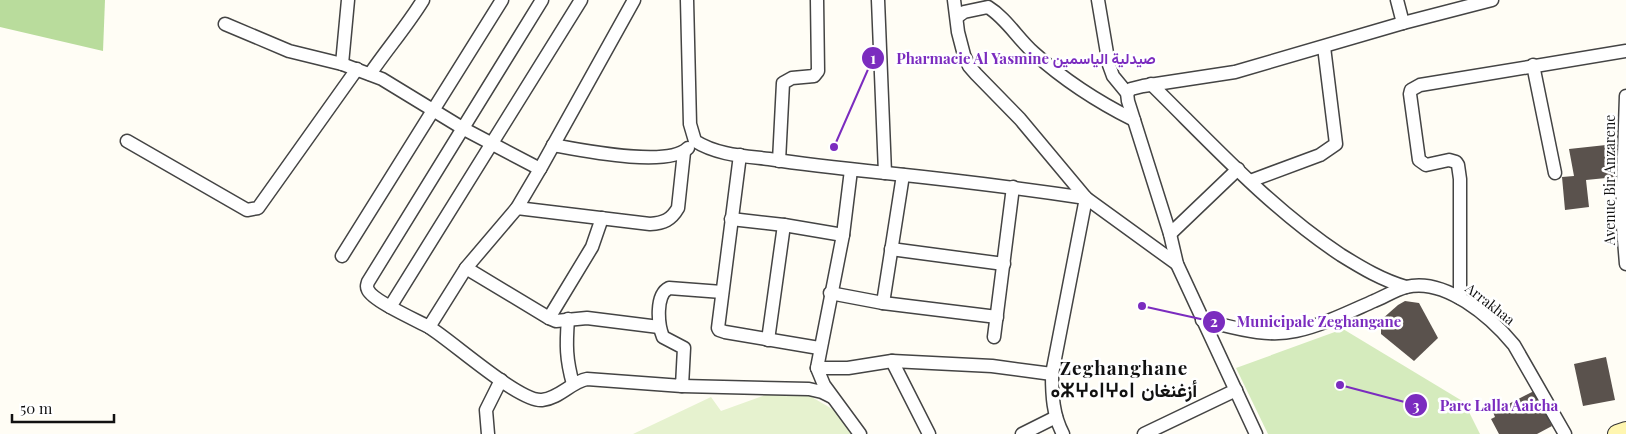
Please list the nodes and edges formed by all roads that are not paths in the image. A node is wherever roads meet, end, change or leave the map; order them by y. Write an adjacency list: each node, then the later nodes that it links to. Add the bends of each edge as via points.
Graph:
1 (348, 0): 19 (street)
2 (423, 0): 22 (street)
3 (502, 0): 26 (street)
4 (542, 0): 28 (street)
5 (581, 0): 31 (street)
6 (634, 0): 32 (street)
7 (687, 0): 29 (street, via 690,124)
8 (816, 0): 35 (street, via 818,71 814,76 792,78 783,83)
9 (878, 0): 39 (street)
10 (954, 0): 14 (street)
11 (1098, 0): 24 (street, via 1109,65 1118,84)
12 (1397, 0): 15 (street)
13 (1492, 0): 15 (street)
14 (957, 17): 27 (street, via 964,12 988,7 1053,69); 44 (street, via 958,32 969,66 1020,119)
15 (1403, 23): 17 (street)
16 (225, 24): 19 (street, via 289,52)
17 (1324, 47): 23 (street, via 1235,72); 42 (street, via 1336,144 1320,155)
18 (1626, 51): 20 (street)
19 (342, 64): 21 (street)
20 (1533, 65): 40 (street); 60 (street, via 1420,85 1411,90 1419,160 1426,165 1450,160 1458,165)
21 (357, 68): 22 (street); 30 (street, via 258,208 247,210)
22 (370, 74): 26 (street)
23 (1152, 84): 24 (street); 37 (street)
24 (1127, 93): 27 (street)
25 (1626, 96): 55 (street, Avenue Bir Anzarene, via 1622,215)
26 (433, 112): 28 (street); 52 (street)
27 (1134, 120): 49 (street)
28 (464, 129): 31 (street); 62 (street, via 368,282 369,292)
29 (695, 141): 33 (street); 34 (street)
30 (127, 142)
31 (492, 143): 36 (street); 62 (street)
32 (553, 145): 33 (street, via 655,158); 36 (street)
33 (684, 152): 46 (street, via 678,208 668,220 650,224)
34 (740, 155): 35 (street); 47 (street)
35 (779, 161): 38 (street)
36 (540, 169): 45 (street)
37 (1238, 169): 42 (street); 49 (street)
38 (851, 170): 39 (street); 50 (street)
39 (885, 173): 41 (street)
40 (1555, 173)
41 (902, 175): 43 (street); 51 (street)
42 (1250, 181): 57 (street, via 1330,247 1388,282)
43 (1013, 187): 44 (street); 53 (street)
44 (1086, 198): 54 (street); 74 (street)
45 (517, 208): 46 (street); 56 (street)
46 (602, 218): 64 (street, via 592,247)
47 (731, 219): 48 (street); 58 (street)
48 (784, 225): 50 (street); 70 (street)
49 (1170, 234): 54 (street)
50 (843, 235): 59 (street)
51 (890, 249): 53 (street); 61 (street)
52 (342, 256)
53 (1004, 264): 63 (street)
54 (1177, 264): 66 (street)
55 (1626, 264)
56 (466, 268): 64 (street); 67 (street)
57 (1406, 287): 60 (street, Arrakhaa, via 1431,286); 66 (street, Arrakhaa, via 1341,316 1289,332 1253,332)
58 (722, 292): 68 (street, via 666,290 661,296); 70 (street, via 719,330)
59 (830, 293): 61 (street); 71 (street)
60 (1460, 298): 90 (street, Arrakhaa, via 1492,322 1514,345)
61 (883, 303): 63 (street)
62 (390, 307): 67 (street)
63 (997, 317): 69 (street)
64 (548, 318): 65 (street, via 556,321)
65 (568, 319): 68 (street, via 587,318); 76 (street, via 567,364)
66 (1202, 320): 78 (street)
67 (428, 327): 75 (street)
68 (659, 328): 77 (street, via 663,337 684,348)
69 (994, 337)
70 (768, 340): 71 (street)
71 (819, 348): 73 (street)
72 (892, 361): 73 (street, via 848,368); 74 (street, via 992,366); 85 (street)
73 (817, 368): 79 (street)
74 (1052, 374): 80 (street)
75 (501, 380): 76 (street, via 539,400 554,397); 83 (street, via 486,410)
76 (573, 384): 77 (street, via 588,379)
77 (682, 386): 79 (street, via 808,388)
78 (1236, 390): 81 (street); 89 (street)
79 (832, 398): 84 (street)
80 (1056, 417): 86 (street); 87 (street)
81 (1169, 429): 88 (street)
82 (1626, 431): 91 (main road)
83 (488, 434)
84 (860, 434)
85 (929, 434)
86 (1022, 434)
87 (1063, 434)
88 (1144, 434)
89 (1256, 434)
90 (1566, 434)
91 (1617, 434)

